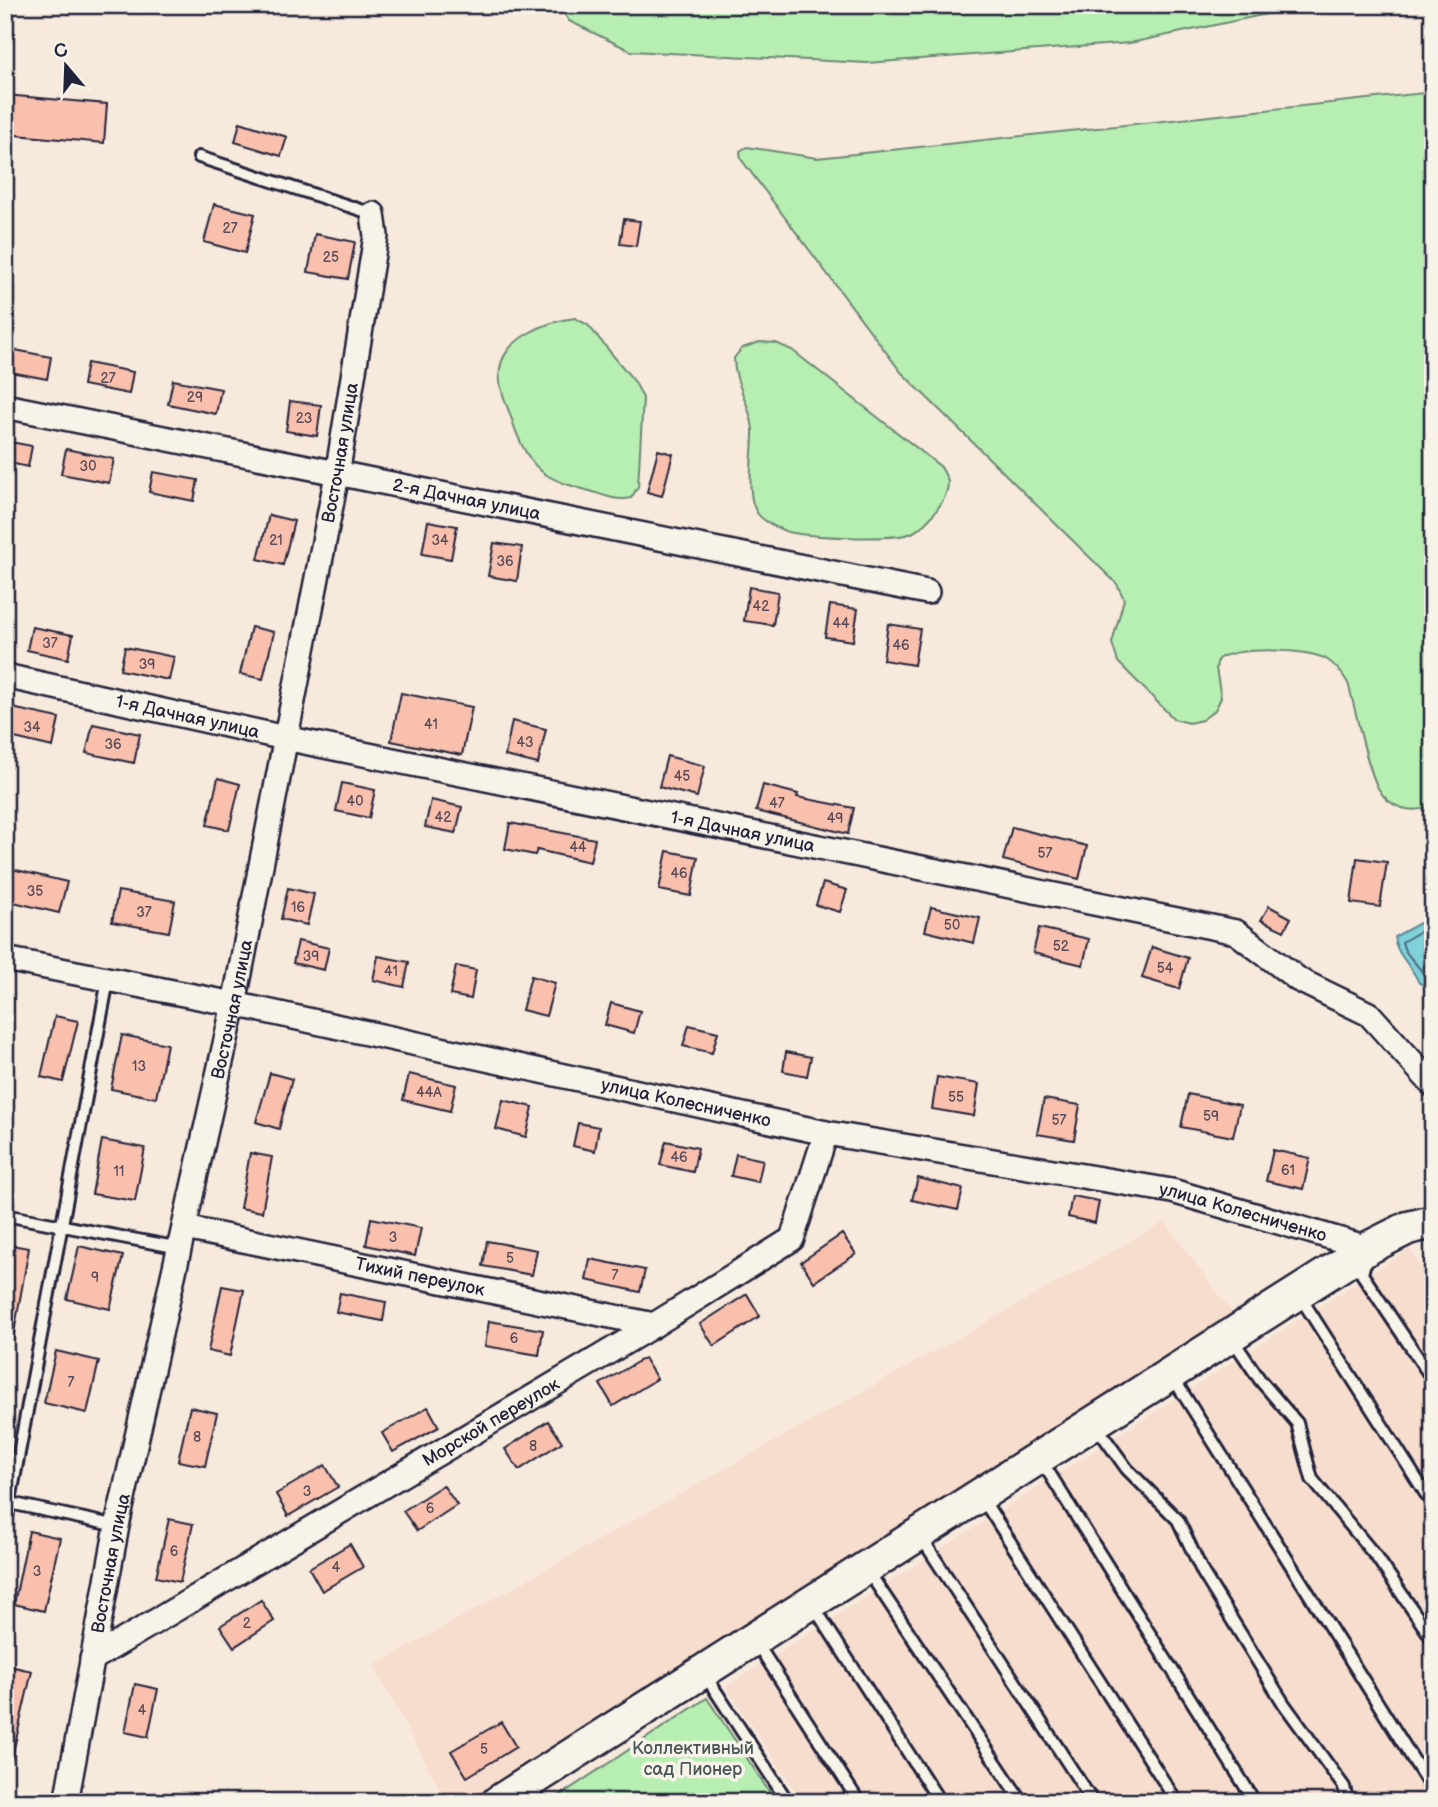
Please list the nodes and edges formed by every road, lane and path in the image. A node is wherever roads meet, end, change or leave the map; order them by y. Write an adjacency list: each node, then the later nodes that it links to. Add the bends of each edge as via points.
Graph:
1 (200, 157): 2 (lane)
2 (373, 214): 4 (street, Восточная улица, via 376,236)
3 (5, 406): 4 (street, 2-я Дачная улица)
4 (337, 475): 5 (street, 2-я Дачная улица); 7 (street, Восточная улица)
5 (927, 592)
6 (5, 676): 7 (street, 1-я Дачная улица)
7 (285, 738): 10 (street, Восточная улица); 11 (street, 1-я Дачная улица, via 1236,932 1299,980 1369,1014)
8 (5, 959): 9 (street, улица Колесниченко)
9 (108, 980): 10 (street, улица Колесниченко); 15 (lane)
10 (234, 1004): 12 (street, улица Колесниченко); 16 (street, Восточная улица)
11 (1433, 1085)
12 (826, 1132): 17 (street, улица Колесниченко, via 1172,1191); 19 (street, Морской переулок, via 792,1239)
13 (5, 1215): 15 (lane)
14 (1433, 1222): 17 (main road, via 1408,1228)
15 (62, 1226): 16 (lane); 26 (lane)
16 (182, 1238): 19 (street, Тихий переулок); 28 (street, Восточная улица)
17 (1368, 1248): 18 (main road); 22 (lane, via 1362,1274)
18 (1297, 1293): 20 (main road); 27 (lane)
19 (654, 1325): 35 (street, Морской переулок)
20 (1229, 1336): 21 (main road); 34 (lane, via 1297,1423 1312,1479 1378,1559)
21 (1170, 1374): 23 (main road); 37 (lane)
22 (1433, 1380)
23 (1093, 1422): 24 (main road); 47 (lane, via 1127,1469 1178,1520 1203,1573 1284,1704 1344,1787)
24 (1039, 1457): 25 (main road); 46 (lane)
25 (980, 1494): 30 (main road); 45 (lane)
26 (10, 1503): 28 (lane); 29 (lane)
27 (1433, 1505)
28 (117, 1526): 35 (street, Восточная улица)
29 (5, 1527)
30 (919, 1534): 31 (main road); 44 (lane)
31 (866, 1567): 32 (main road); 43 (lane)
32 (811, 1602): 33 (main road); 42 (lane)
33 (754, 1639): 36 (main road); 41 (lane)
34 (1433, 1640)
35 (92, 1659): 38 (street, Восточная улица)
36 (702, 1671): 39 (main road); 40 (lane)
37 (1433, 1791)
38 (66, 1802)
39 (498, 1802)
40 (788, 1802)
41 (859, 1802)
42 (940, 1802)
43 (1022, 1802)
44 (1093, 1802)
45 (1177, 1802)
46 (1255, 1802)
47 (1349, 1802)

